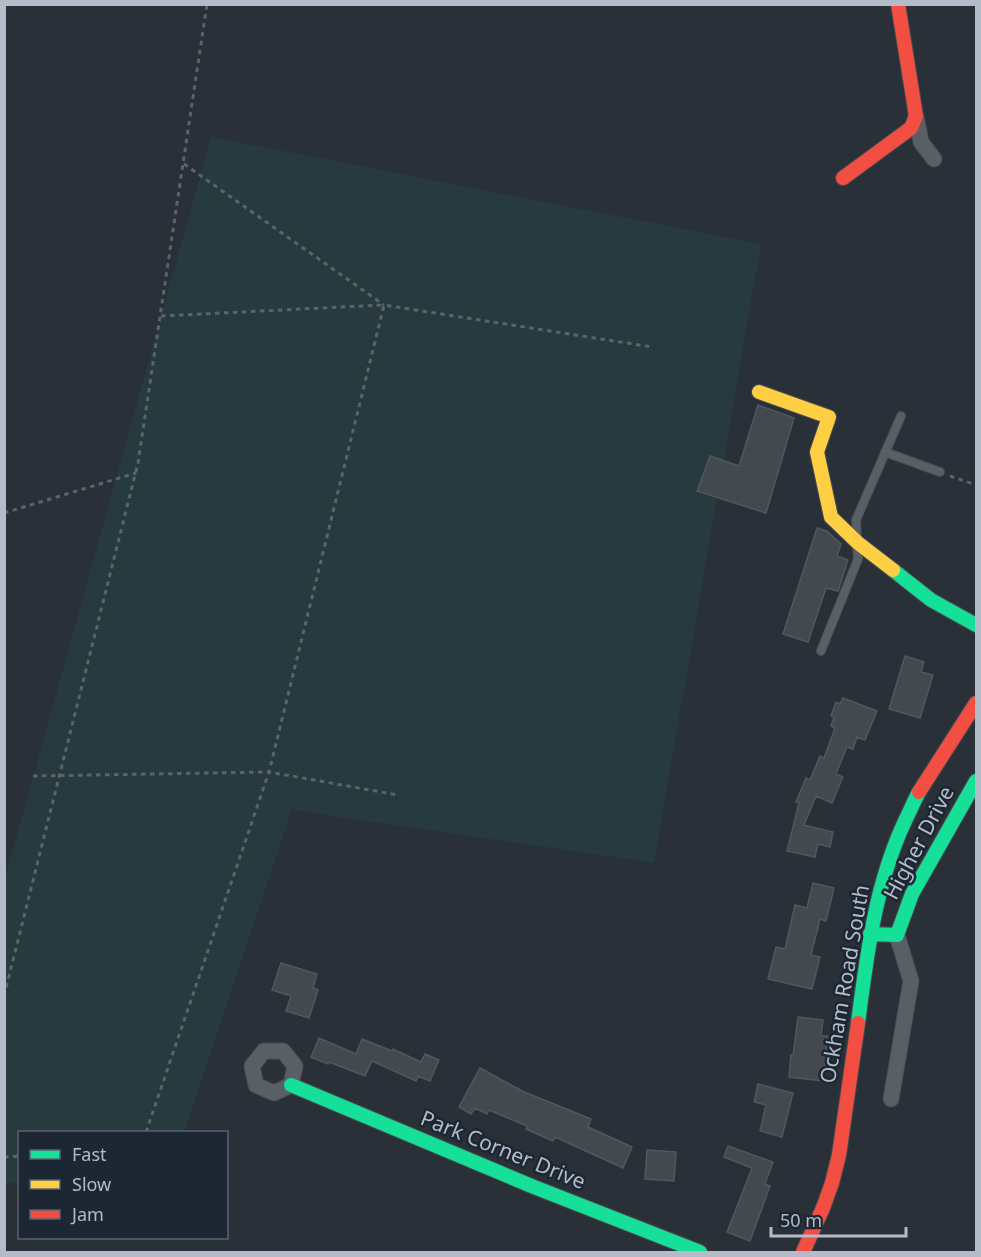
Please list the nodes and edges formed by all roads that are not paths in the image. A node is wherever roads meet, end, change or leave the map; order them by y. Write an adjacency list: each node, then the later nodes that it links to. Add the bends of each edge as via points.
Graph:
1 (898, 4): 2 (street)
2 (916, 116): 3 (street, via 921,141); 4 (street, via 911,128)
3 (934, 159)
4 (843, 178)
5 (759, 392): 9 (street, via 829,417 817,452 831,517)
6 (901, 416): 7 (lane)
7 (885, 452): 8 (lane); 9 (lane, via 856,520)
8 (940, 472)
9 (858, 543): 10 (street, via 931,600); 11 (lane, via 858,559)
10 (976, 625)
11 (821, 651)
12 (976, 703): 14 (street, Ockham Road South, via 917,796 895,842)
13 (976, 781): 15 (street, Higher Drive, via 912,894)
14 (870, 934): 15 (street); 19 (street, Ockham Road South, via 839,1155 823,1208)
15 (897, 935): 17 (street, via 911,981)
16 (291, 1085): 18 (street, Park Corner Drive)
17 (891, 1099)
18 (700, 1252)
19 (802, 1252)

